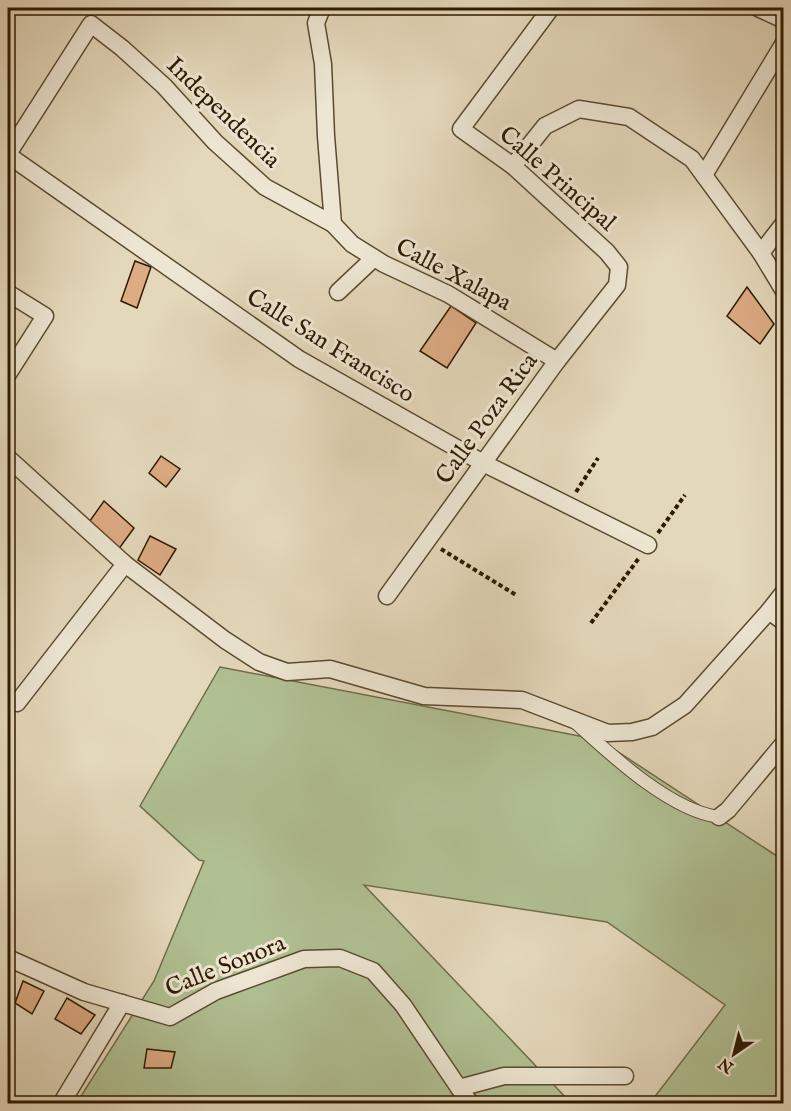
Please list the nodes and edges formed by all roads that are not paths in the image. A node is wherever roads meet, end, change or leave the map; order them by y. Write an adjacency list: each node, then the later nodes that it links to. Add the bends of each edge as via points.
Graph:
1 (322, 8): 9 (street, via 316,23 323,64)
2 (551, 8): 7 (street, Calle Principal, via 461,129)
3 (758, 8): 4 (street)
4 (783, 20)
5 (783, 43): 8 (street)
6 (8, 155): 9 (street, Independencia, via 91,24 164,86 215,142 265,187); 20 (street, Calle San Francisco, via 299,359)
7 (513, 166): 8 (street, via 545,126 579,109 629,117 692,159); 13 (street, Calle Principal)
8 (704, 175): 11 (street)
9 (333, 224): 12 (street, Calle Xalapa, via 352,244)
10 (783, 224): 11 (street)
11 (761, 253): 14 (street)
12 (374, 258): 15 (street); 17 (street, Calle Xalapa, via 448,294)
13 (619, 267): 17 (street, Calle Poza Rica, via 617,285)
14 (783, 291)
15 (338, 292)
16 (8, 293): 18 (street, via 45,316)
17 (558, 361): 20 (street, Calle Poza Rica)
18 (8, 374)
19 (8, 458): 22 (street)
20 (483, 464): 21 (street, Calle San Francisco); 24 (street, Calle Poza Rica)
21 (648, 545)
22 (125, 564): 27 (street); 28 (street, via 225,640 259,662 287,672 330,669 424,696 522,700)
23 (783, 592): 25 (street)
24 (387, 597)
25 (769, 611): 26 (street); 28 (street, via 685,705 652,727 608,733)
26 (783, 622)
27 (12, 700)
28 (571, 718): 30 (street, via 653,789 708,816)
29 (783, 743): 30 (street)
30 (719, 817)
31 (8, 958): 32 (street, Calle Sonora, via 84,992)
32 (122, 1003): 34 (street, Calle Sonora, via 170,1017 216,991 304,959 340,958 373,971 403,1005); 35 (street)
33 (625, 1076): 34 (street, via 504,1076)
34 (459, 1088): 36 (street, Calle Sonora)
35 (61, 1103)
36 (471, 1104)

